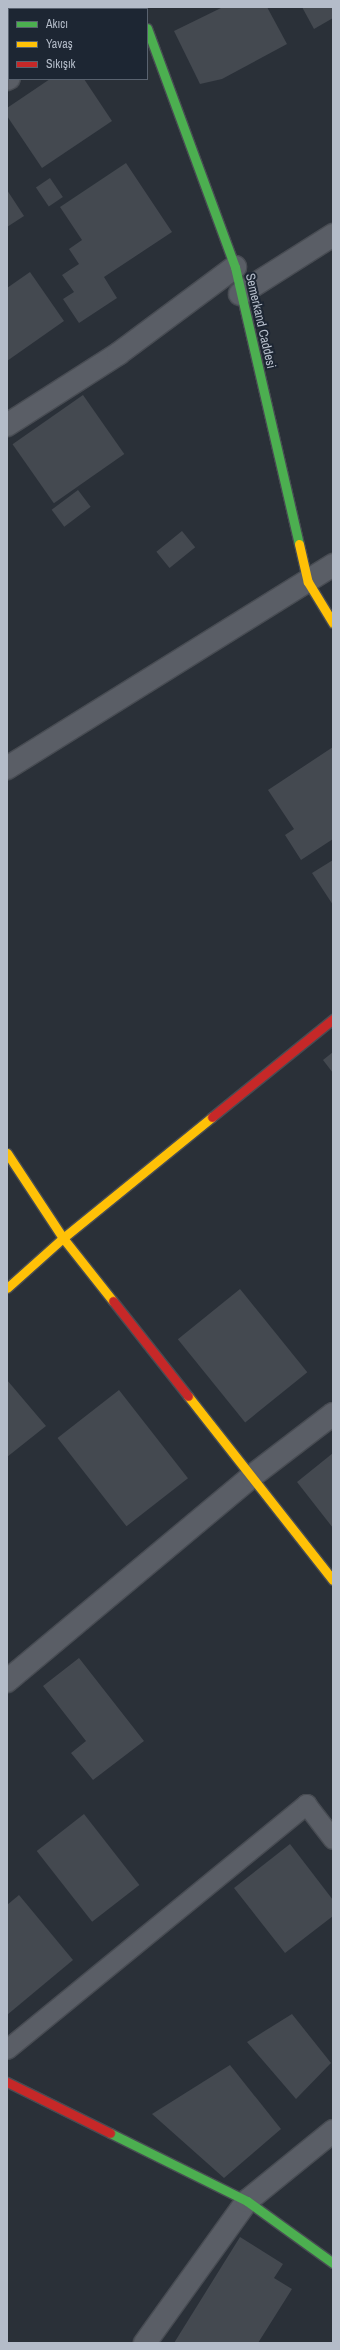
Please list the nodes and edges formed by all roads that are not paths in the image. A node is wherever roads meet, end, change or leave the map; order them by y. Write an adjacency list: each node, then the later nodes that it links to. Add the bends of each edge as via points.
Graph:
1 (148, 31): 3 (street, Semerkand Caddesi)
2 (333, 235): 4 (street)
3 (234, 267): 4 (street, Semerkand Caddesi); 5 (street, via 118,354)
4 (240, 294): 7 (street, Semerkand Caddesi)
5 (7, 425)
6 (333, 565): 7 (street)
7 (308, 582): 8 (street, Semerkand Caddesi); 9 (street)
8 (333, 623)
9 (7, 768)
10 (333, 1019): 12 (street)
11 (7, 1153): 12 (street)
12 (63, 1238): 13 (street); 15 (street)
13 (7, 1288)
14 (333, 1414): 15 (street)
15 (252, 1476): 16 (street); 17 (street)
16 (333, 1580)
17 (7, 1681)
18 (333, 1838): 19 (lane, via 306,1804)
19 (7, 2049)
20 (7, 2082): 22 (street)
21 (333, 2131): 22 (street)
22 (247, 2202): 23 (street); 24 (street)
23 (333, 2263)
24 (145, 2343)

